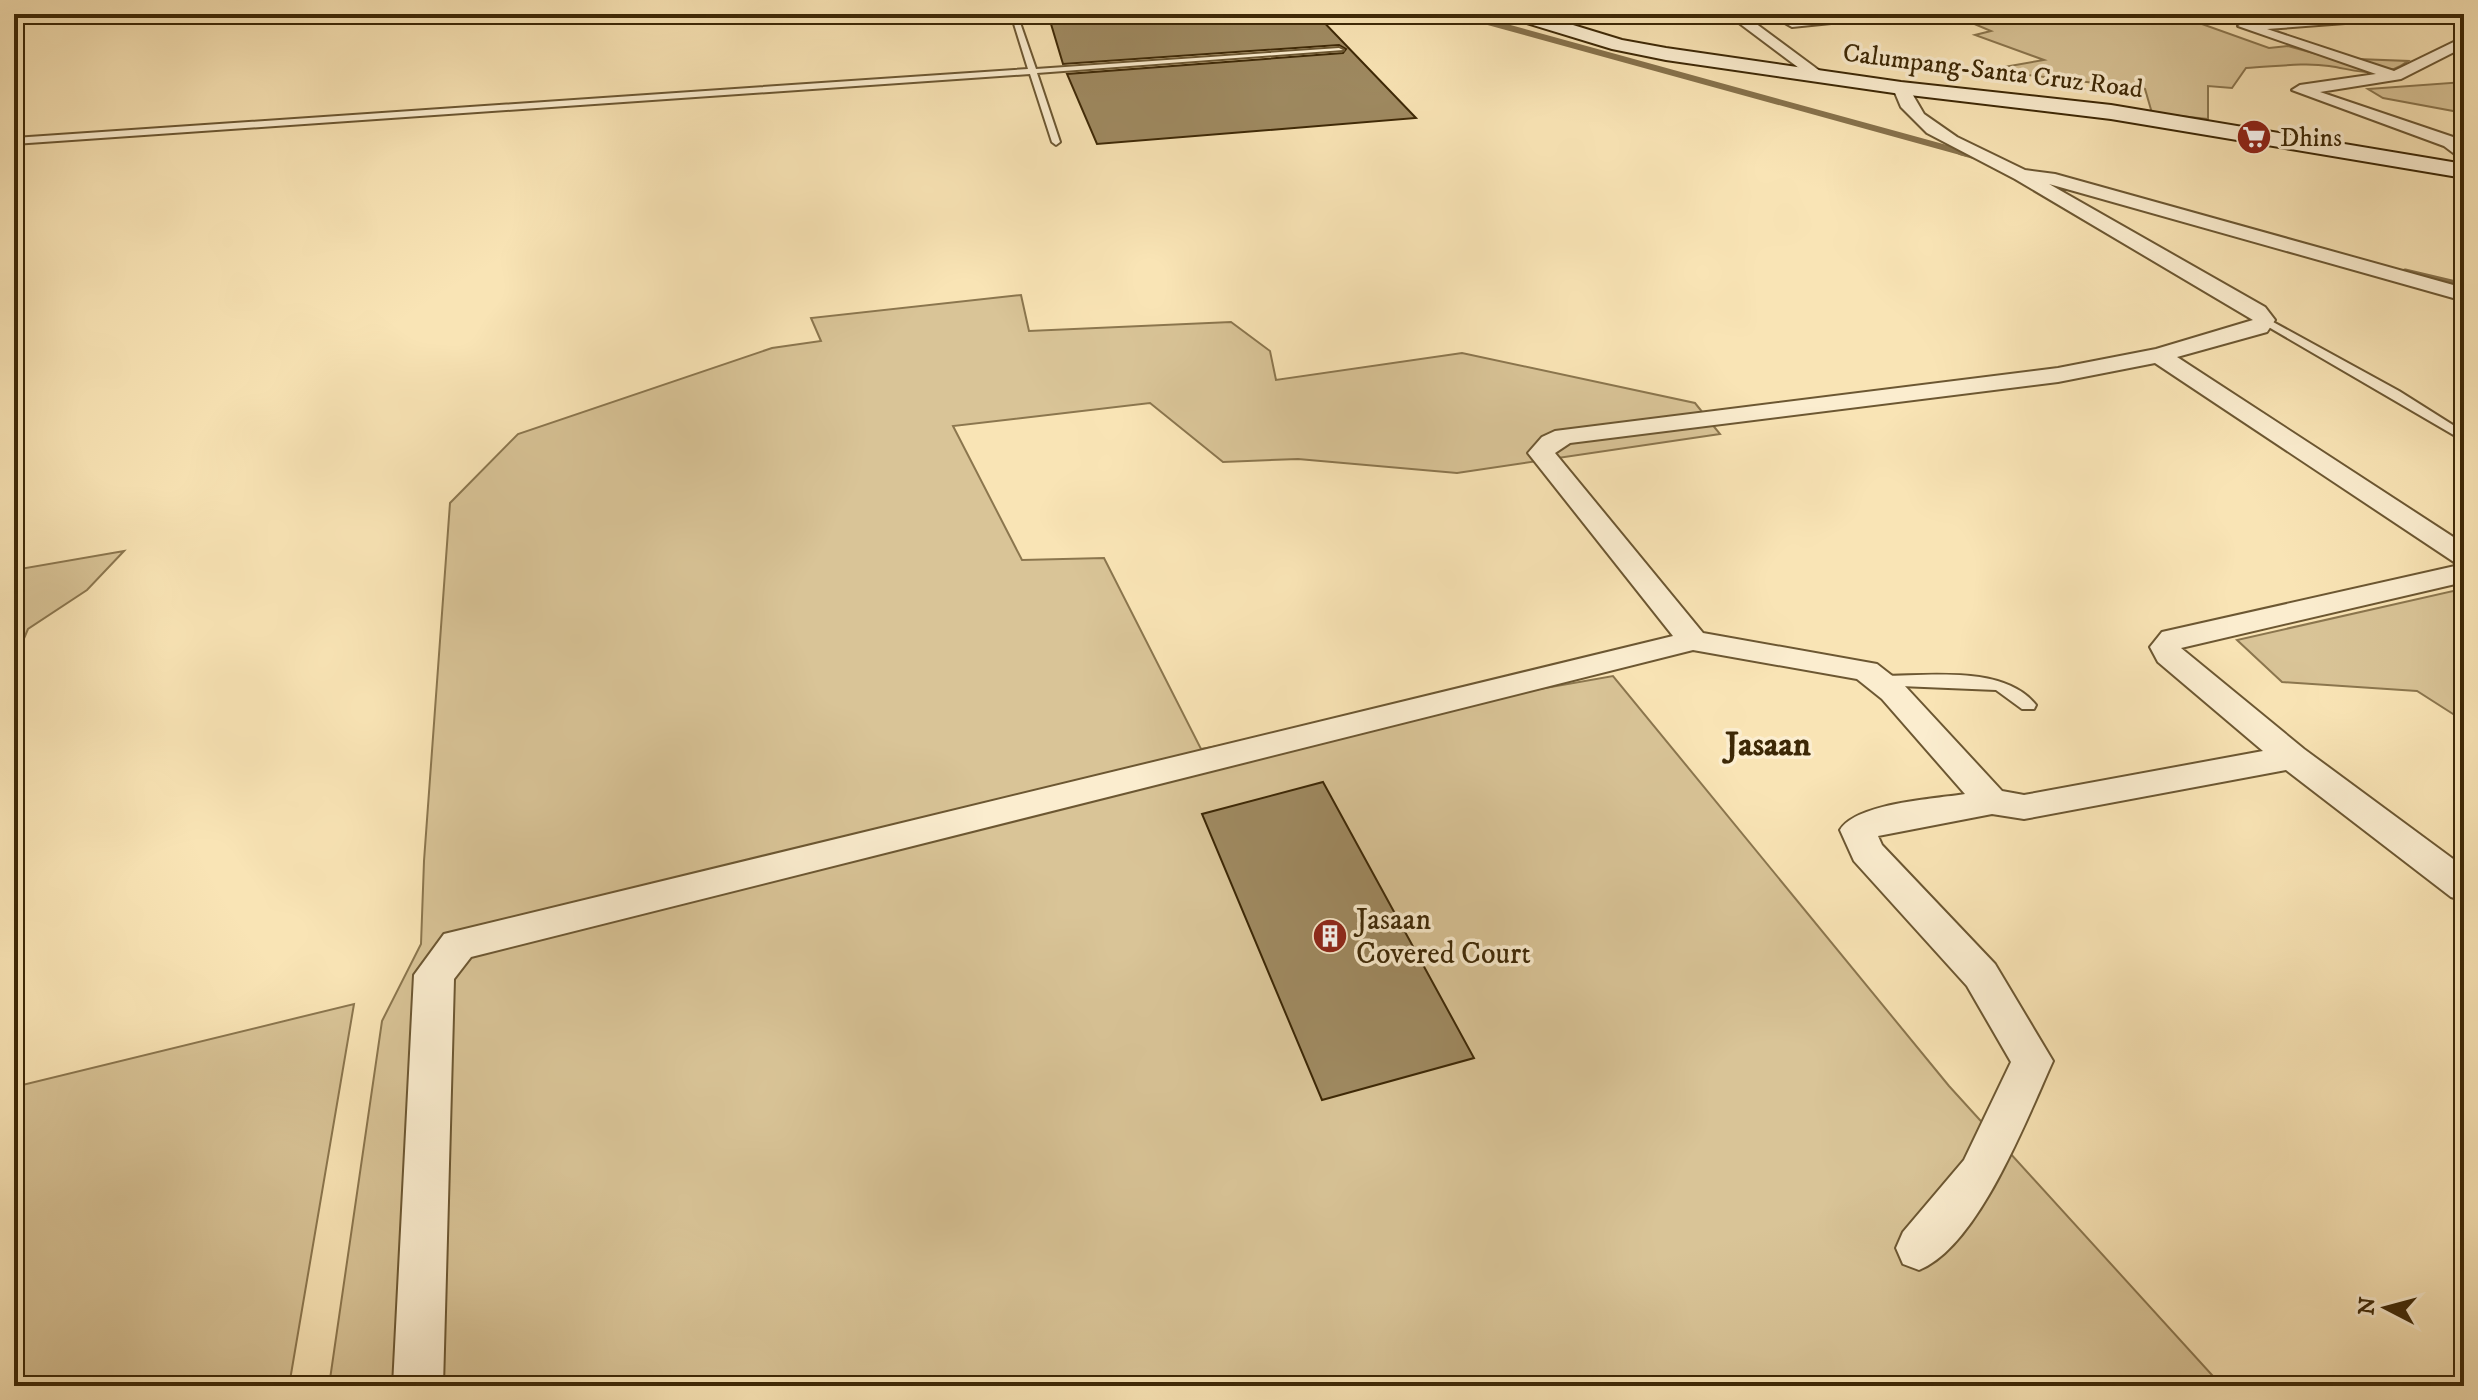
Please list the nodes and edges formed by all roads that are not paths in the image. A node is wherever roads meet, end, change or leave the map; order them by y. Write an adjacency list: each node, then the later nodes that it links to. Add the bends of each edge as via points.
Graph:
1 (1014, 14): 13 (lane)
2 (1519, 14): 15 (main road, Calumpang-Santa Cruz Road, via 1641,50)
3 (1734, 14): 11 (street)
4 (1779, 14): 9 (street)
5 (1880, 14): 9 (street)
6 (2411, 14): 14 (street, via 2245,26)
7 (2458, 14): 8 (street)
8 (2464, 16)
9 (1792, 23): 11 (street, via 1812,40)
10 (2464, 41): 14 (street)
11 (1778, 43): 15 (street)
12 (1339, 50): 13 (lane)
13 (1033, 71): 17 (lane); 18 (lane)
14 (2396, 76): 19 (street, via 2300,90 2450,142)
15 (1820, 77): 16 (main road, Calumpang-Santa Cruz Road)
16 (1901, 88): 20 (street, via 1903,99 1923,124); 21 (main road, Calumpang-Santa Cruz Road, via 2126,114)
17 (14, 141)
18 (1056, 142)
19 (2464, 156)
20 (2012, 170): 22 (street); 23 (street)
21 (2464, 171)
22 (2464, 295)
23 (2264, 320): 24 (street, via 2259,327); 25 (lane)
24 (2159, 355): 26 (street); 28 (street, via 2058,375 1564,436 1551,442 1541,453)
25 (2464, 437)
26 (2464, 556)
27 (2464, 573): 31 (street, via 2173,639 2165,647)
28 (1693, 641): 29 (street, via 1866,671); 35 (street, via 458,945 434,975)
29 (1882, 681): 30 (lane, via 2000,685); 32 (street)
30 (2028, 705)
31 (2292, 757): 32 (street, via 2024,807); 33 (street)
32 (1992, 802): 34 (street, via 1882,820 1858,830 1867,852 1981,975 2032,1061 1980,1174)
33 (2464, 887)
34 (1919, 1248)
35 (418, 1386)

